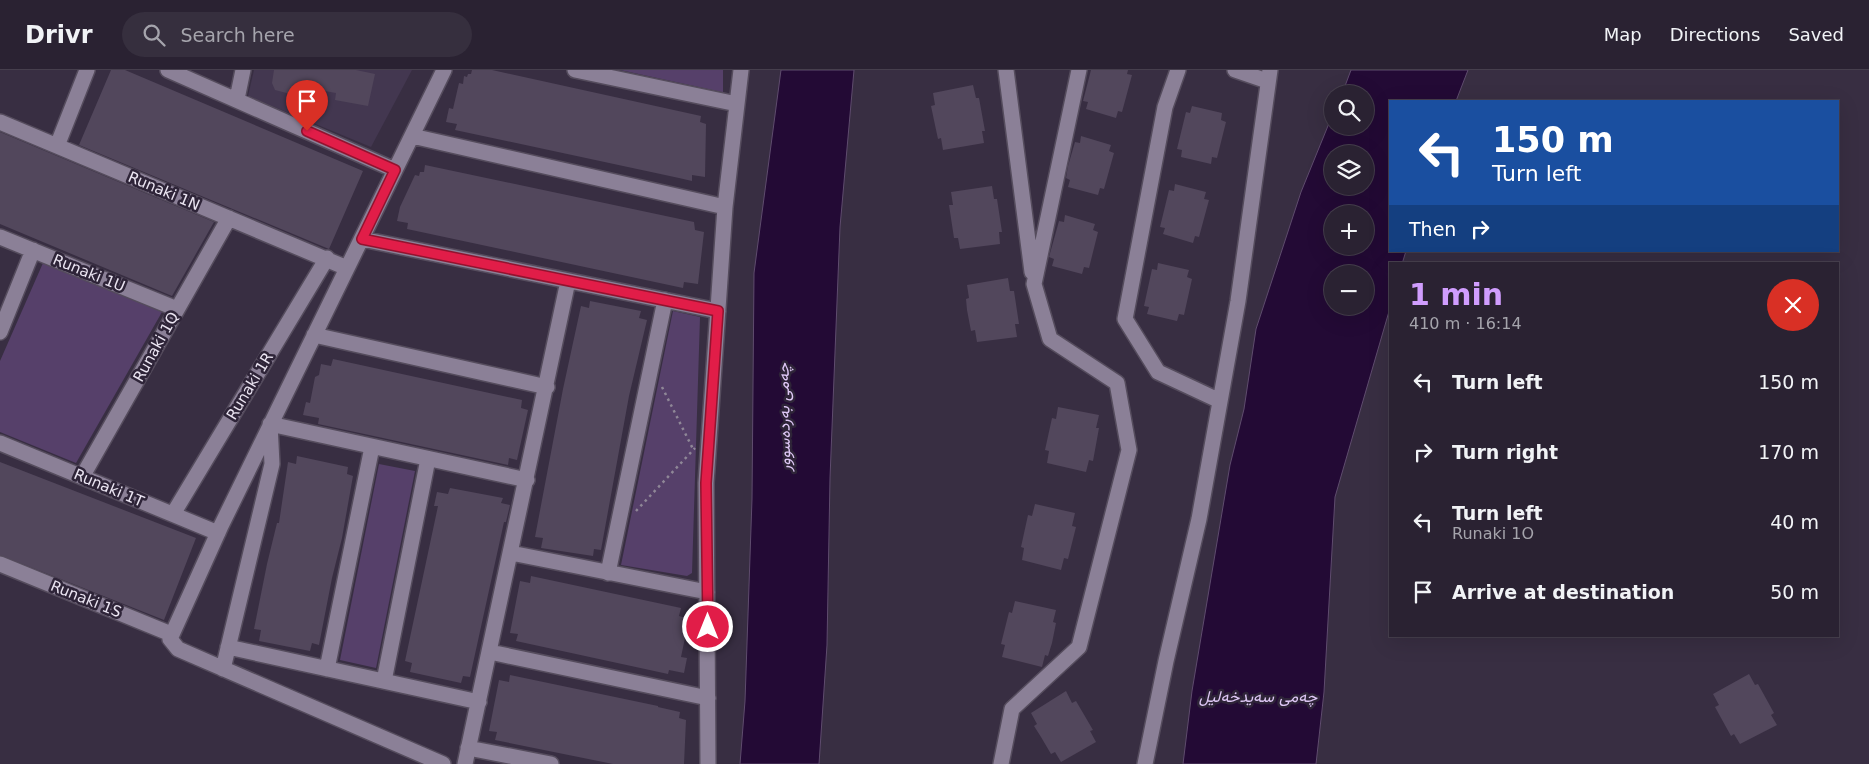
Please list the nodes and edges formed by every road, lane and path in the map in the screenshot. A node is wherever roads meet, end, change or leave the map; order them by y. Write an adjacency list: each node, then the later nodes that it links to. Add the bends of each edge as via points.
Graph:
1 (86, 70): 16 (street)
2 (168, 70): 12 (street)
3 (243, 70): 12 (street)
4 (444, 70): 15 (street)
5 (575, 70): 13 (street)
6 (741, 70): 13 (street)
7 (1006, 70): 26 (street)
8 (1079, 70): 26 (street)
9 (1178, 70): 34 (street, via 1165,107 1125,319 1158,372)
10 (1234, 70): 11 (street)
11 (1268, 76): 34 (street, via 1238,302)
12 (237, 99): 17 (street)
13 (737, 104): 18 (street)
14 (0, 122): 16 (street, Runaki 1N)
15 (412, 136): 17 (street); 18 (street)
16 (57, 146): 19 (street, Runaki 1N)
17 (395, 170): 21 (street)
18 (725, 207): 29 (street)
19 (229, 218): 23 (street, Runaki 1N); 28 (street, Runaki 1Q)
20 (0, 237): 22 (street, Runaki 1U)
21 (362, 239): 24 (street); 25 (street)
22 (33, 250): 28 (street, Runaki 1U); 30 (street)
23 (328, 258): 24 (street, Runaki 1N); 42 (street, Runaki 1R)
24 (347, 268): 31 (street)
25 (568, 280): 27 (street); 33 (street)
26 (1034, 284): 61 (street, via 1050,340 1117,383 1129,450 1079,646 1012,709)
27 (665, 300): 29 (street); 32 (street)
28 (177, 309): 39 (street, Runaki 1Q)
29 (718, 311): 47 (street, via 706,483)
30 (0, 332)
31 (314, 335): 33 (street); 35 (street)
32 (652, 365): 41 (path, via 693,449); 46 (street)
33 (547, 387): 40 (street)
34 (1220, 402): 62 (street, via 1199,518)
35 (270, 424): 37 (street); 43 (street); 49 (street, via 272,464)
36 (0, 442): 39 (street, Runaki 1T)
37 (372, 447): 38 (street); 52 (street)
38 (428, 459): 40 (street); 53 (street)
39 (82, 477): 42 (street, Runaki 1T)
40 (527, 480): 44 (street)
41 (636, 511)
42 (173, 514): 43 (street, Runaki 1T)
43 (218, 533): 48 (street)
44 (511, 554): 46 (street); 50 (street)
45 (0, 564): 48 (street, Runaki 1S)
46 (608, 572): 47 (street)
47 (707, 592): 54 (street)
48 (171, 634): 51 (street, via 172,643 178,649)
49 (228, 647): 51 (street); 52 (street)
50 (490, 652): 54 (street); 55 (street)
51 (223, 668): 57 (street)
52 (327, 669): 53 (street)
53 (384, 681): 55 (street)
54 (708, 698): 60 (street)
55 (479, 702): 56 (street)
56 (468, 748): 58 (street); 59 (street)
57 (443, 764)
58 (465, 764)
59 (551, 764)
60 (708, 764)
61 (1001, 764)
62 (1145, 764)

